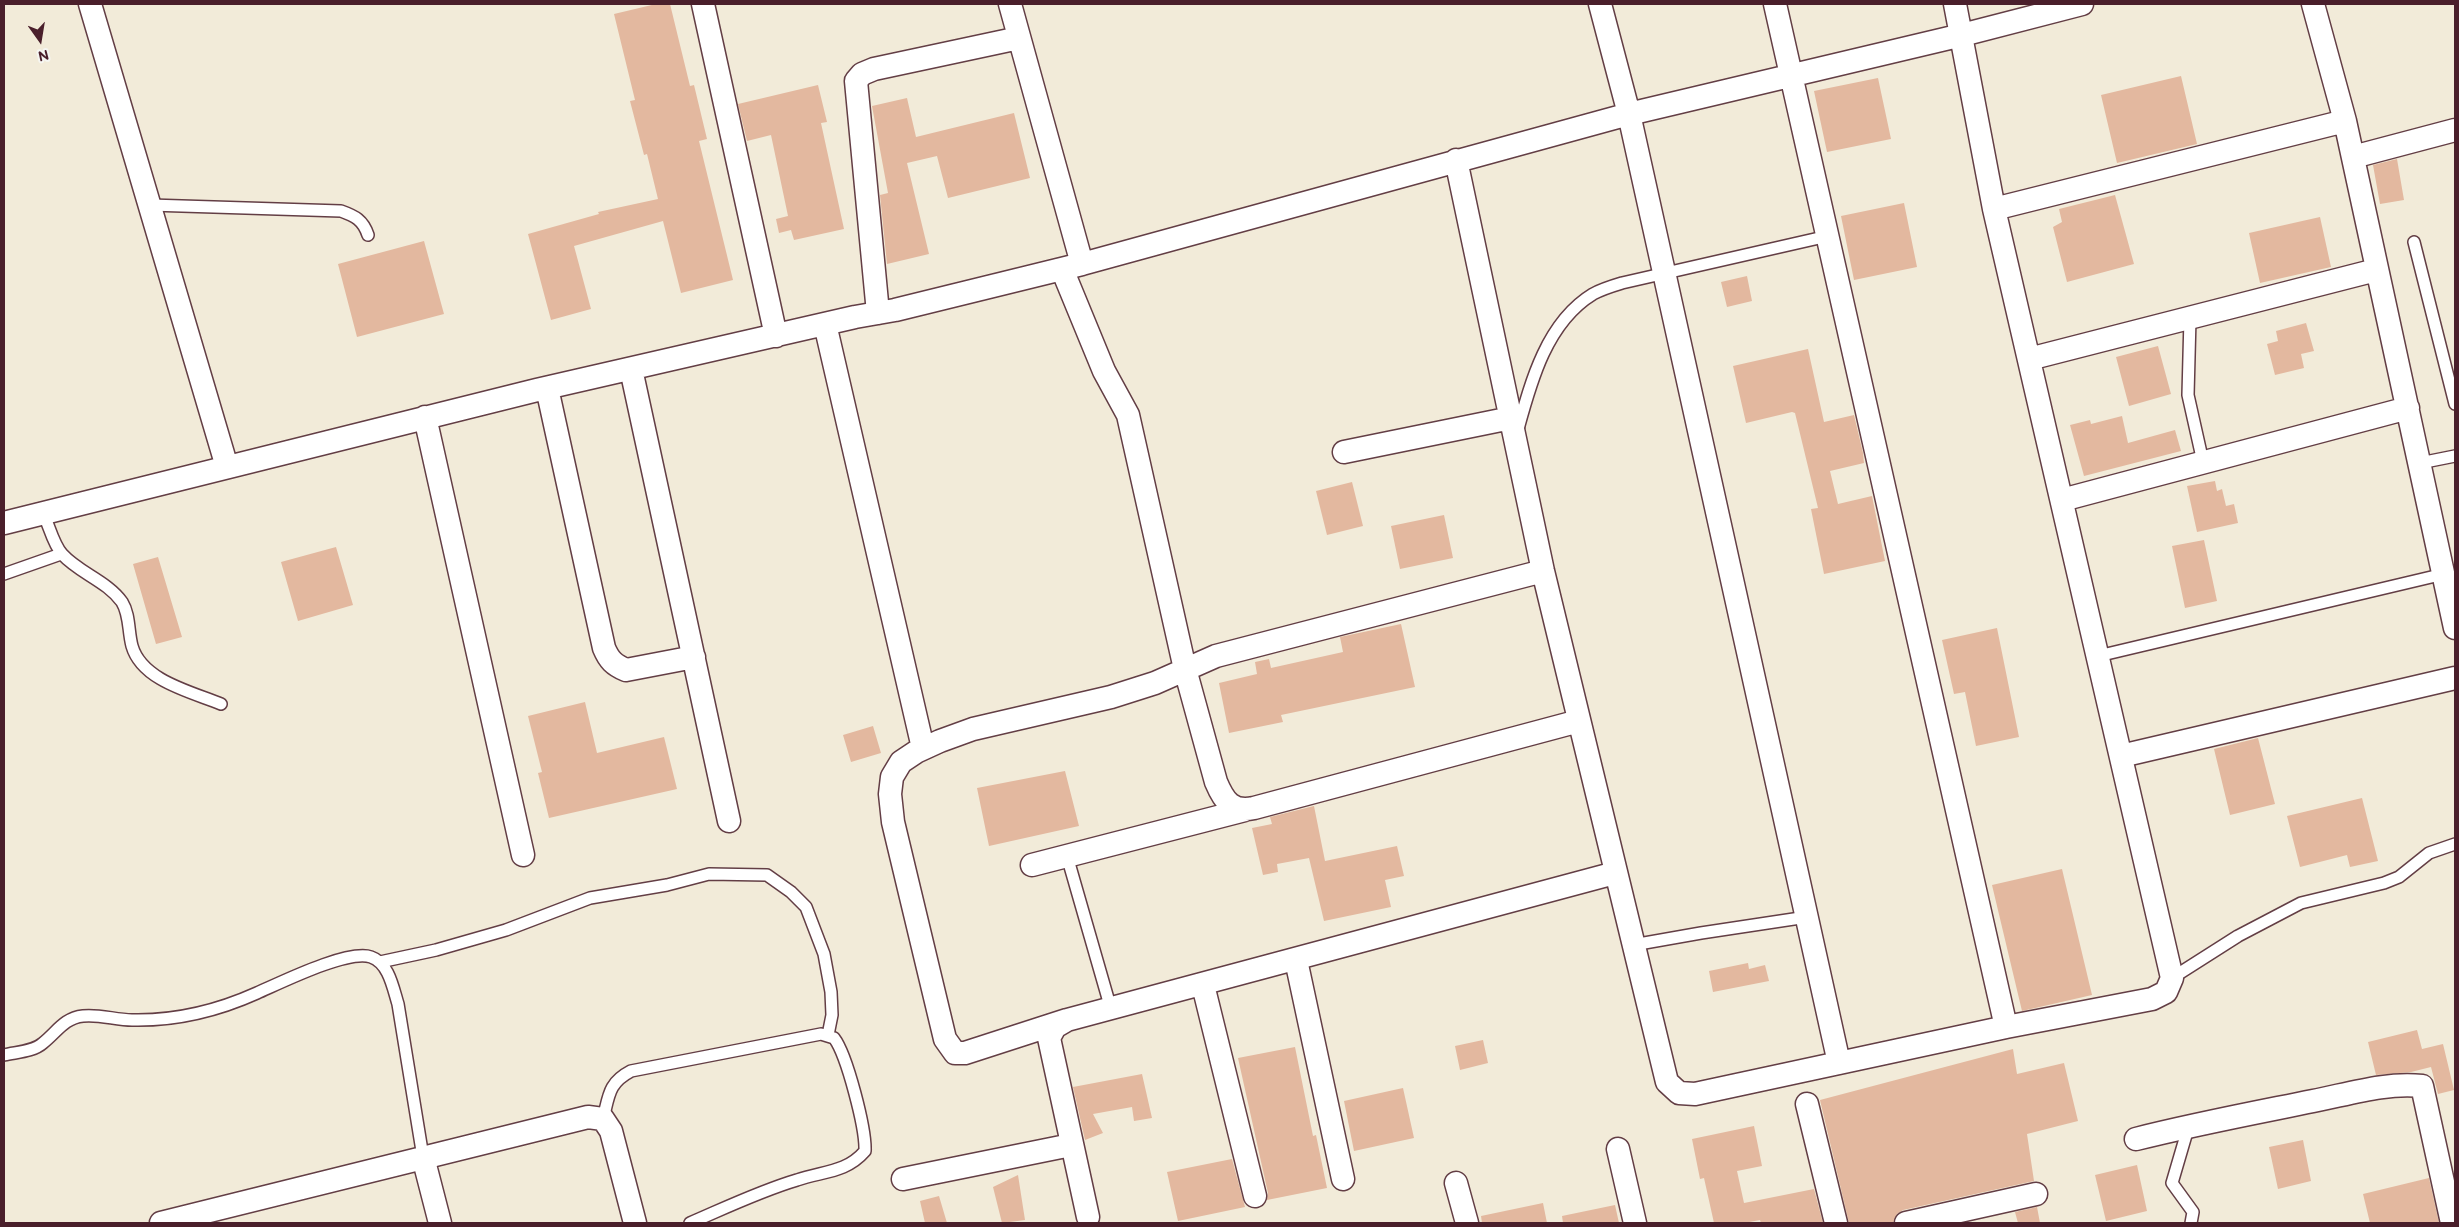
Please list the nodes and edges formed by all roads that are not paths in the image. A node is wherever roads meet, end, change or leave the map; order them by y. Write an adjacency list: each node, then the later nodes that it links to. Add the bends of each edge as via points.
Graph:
1 (90, 4): 17 (street)
2 (703, 4): 28 (street)
3 (1010, 4): 10 (street)
4 (1600, 4): 12 (street)
5 (1775, 4): 11 (street)
6 (1955, 4): 9 (street)
7 (2082, 4): 9 (street)
8 (2313, 4): 13 (street)
9 (1962, 35): 11 (street); 18 (street)
10 (1019, 38): 22 (street); 25 (street, via 874,69 856,81)
11 (1792, 75): 12 (street); 20 (street)
12 (1629, 114): 16 (street); 24 (street)
13 (2345, 121): 15 (street); 18 (street)
14 (2455, 130): 15 (street)
15 (2353, 157): 23 (street)
16 (1456, 160): 22 (street); 35 (street)
17 (150, 205): 19 (lane, via 340,211 354,215 362,222); 40 (street)
18 (1994, 209): 29 (street)
19 (368, 236)
20 (1828, 236): 24 (lane); 72 (street)
21 (2414, 242): 32 (lane)
22 (1072, 267): 25 (street); 51 (street, via 1104,371 1128,416)
23 (2376, 270): 26 (street); 33 (street)
24 (1664, 273): 35 (lane, via 1603,290 1580,303 1563,324 1535,371); 64 (street)
25 (878, 313): 27 (street)
26 (2190, 318): 29 (street); 38 (lane, via 2188,396)
27 (825, 324): 28 (street); 55 (street)
28 (776, 336): 30 (street)
29 (2029, 359): 41 (street)
30 (631, 369): 31 (street); 50 (street)
31 (547, 388): 34 (street); 50 (street, via 609,660 626,670)
32 (2455, 404)
33 (2408, 408): 38 (street); 39 (street)
34 (425, 418): 40 (street); 60 (street)
35 (1513, 429): 36 (street); 45 (street)
36 (1344, 452)
37 (2455, 456): 39 (lane)
38 (2203, 462): 41 (street)
39 (2420, 463): 47 (street)
40 (227, 467): 42 (street)
41 (2062, 500): 49 (street)
42 (43, 513): 43 (street); 44 (lane)
43 (4, 522)
44 (61, 554): 46 (lane); 53 (lane, via 122,602 135,656 146,669)
45 (1543, 571): 51 (street, via 1216,656); 54 (street)
46 (4, 574)
47 (2444, 574): 48 (street); 49 (lane)
48 (2455, 628)
49 (2098, 656): 56 (street)
50 (694, 657): 58 (street)
51 (1185, 669): 55 (street, via 1111,697 973,729); 57 (street, via 1222,798 1231,807)
52 (2455, 678): 56 (street)
53 (221, 704)
54 (1579, 721): 57 (street); 63 (street)
55 (924, 748): 71 (street, via 901,762 892,777 890,794 893,822 945,1039 955,1053 965,1053)
56 (2121, 756): 68 (street)
57 (1245, 810): 61 (street)
58 (729, 821)
59 (2455, 844): 68 (lane, via 2429,852 2398,877 2384,883 2301,904 2238,936)
60 (523, 855)
61 (1067, 856): 62 (street); 70 (lane)
62 (1032, 865)
63 (1615, 873): 65 (street); 66 (street)
64 (1807, 917): 65 (lane); 75 (street)
65 (1633, 945): 75 (street, via 1667,1082 1679,1093 1695,1094)
66 (1296, 960): 69 (street); 84 (street)
67 (380, 962): 73 (lane, via 506,930 590,898 709,874 767,875 806,907 824,954 832,1015); 74 (lane, via 369,956 346,959 310,970 204,1013 131,1020 82,1016 68,1020 54,1030 43,1044 31,1050); 82 (lane, via 398,1004)
68 (2172, 978): 72 (street, via 2166,992 2152,999)
69 (1203, 985): 70 (street); 87 (street)
70 (1111, 1009): 71 (street)
71 (1067, 1020): 80 (street, via 1055,1027 1049,1038)
72 (2006, 1027): 75 (street)
73 (828, 1035): 77 (lane, via 631,1071 617,1078 611,1088); 92 (lane, via 841,1049 866,1139 865,1151 855,1162 844,1167 797,1180)
74 (4, 1055)
75 (1839, 1062)
76 (1806, 1104): 95 (street)
77 (603, 1119): 82 (street, via 588,1117); 91 (street, via 611,1131)
78 (2189, 1125): 79 (street); 97 (lane, via 2172,1183 2194,1212); 98 (street, via 2402,1084 2422,1086)
79 (2136, 1139)
80 (1071, 1145): 83 (street); 88 (street)
81 (1618, 1149): 94 (street)
82 (423, 1157): 89 (street); 90 (street)
83 (903, 1178)
84 (1343, 1179)
85 (1456, 1183): 93 (street)
86 (2036, 1194): 96 (street)
87 (1255, 1196)
88 (1088, 1217)
89 (161, 1223)
90 (440, 1223)
91 (635, 1223)
92 (690, 1223)
93 (1467, 1223)
94 (1635, 1223)
95 (1836, 1223)
96 (1906, 1223)
97 (2191, 1223)
98 (2452, 1223)

